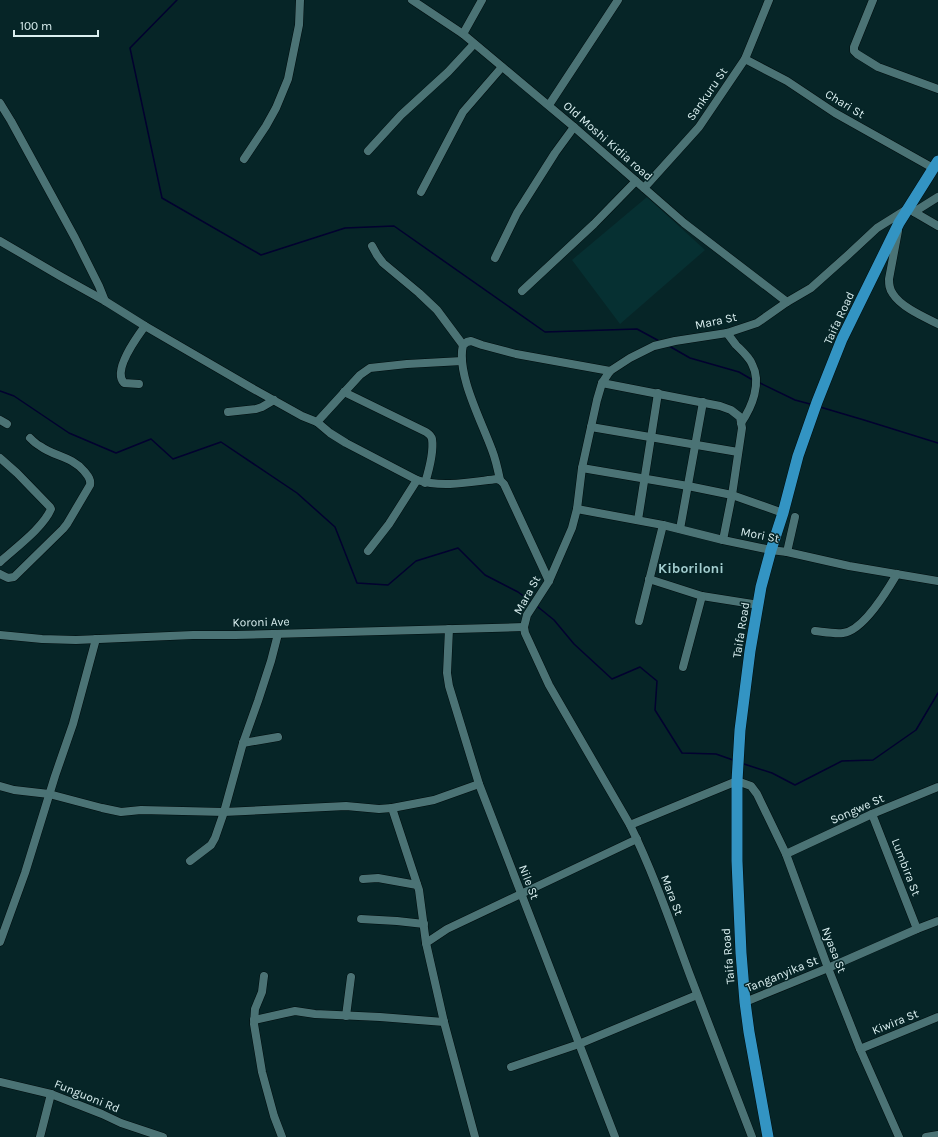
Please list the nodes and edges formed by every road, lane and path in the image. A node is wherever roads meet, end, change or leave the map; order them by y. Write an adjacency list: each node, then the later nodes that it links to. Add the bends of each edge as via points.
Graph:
1 (300, 0): 16 (street, via 299,25 288,79 276,108)
2 (412, 0): 7 (street, Old Moshi Kidia road)
3 (482, 0): 7 (street)
4 (618, 0): 13 (street)
5 (769, 0): 9 (street, Sankuru St)
6 (873, 0): 11 (street, via 854,51 878,67)
7 (463, 34): 8 (street, Old Moshi Kidia road)
8 (474, 44): 10 (street, Old Moshi Kidia road); 15 (street)
9 (745, 59): 17 (street, Chari St, via 786,81 835,113); 19 (street, Sankuru St, via 699,127)
10 (502, 67): 13 (street, Old Moshi Kidia road); 20 (street, via 463,112)
11 (938, 89)
12 (0, 103): 29 (street, via 75,238)
13 (549, 105): 14 (street, Old Moshi Kidia road)
14 (574, 127): 18 (street, Old Moshi Kidia road); 27 (street, via 517,213)
15 (368, 151)
16 (244, 159)
17 (936, 165): 22 (highway, Taifa Road)
18 (636, 181): 19 (street, Old Moshi Kidia road); 28 (street)
19 (644, 188): 30 (street, Old Moshi Kidia road, via 714,247)
20 (420, 192)
21 (938, 197): 22 (street, Mara St)
22 (911, 210): 23 (highway, Taifa Road); 24 (street); 30 (street, Mara St, via 877,228 811,288)
23 (899, 223): 31 (street, via 889,286 897,300); 60 (highway, Taifa Road, via 842,339 822,388 798,456)
24 (938, 226)
25 (0, 241): 29 (street)
26 (372, 246): 34 (street, via 383,263 437,310)
27 (495, 258)
28 (522, 291)
29 (105, 301): 32 (street)
30 (787, 302): 33 (street, Mara St, via 757,323)
31 (938, 324)
32 (145, 326): 38 (street, via 129,350 120,376 124,383); 41 (street)
33 (727, 333): 36 (street, Mara St, via 654,346); 45 (street, via 752,363 755,371 756,383 752,406)
34 (463, 345): 35 (street); 36 (street, via 471,341 516,354)
35 (462, 361): 39 (street, via 370,368); 55 (street, via 469,391 493,452)
36 (610, 371): 37 (street, Mara St)
37 (602, 383): 40 (street); 46 (street, Mara St)
38 (139, 384)
39 (344, 392): 44 (street); 56 (street, via 430,435 431,455)
40 (658, 394): 42 (street); 47 (street)
41 (274, 400): 43 (street, via 256,409); 44 (street)
42 (703, 402): 45 (street, via 731,410 740,417); 49 (street)
43 (228, 412)
44 (317, 422): 54 (street, via 330,433)
45 (741, 423): 50 (street)
46 (591, 427): 47 (street); 52 (street, Mara St)
47 (651, 437): 49 (street); 53 (street)
48 (30, 438): 70 (street, via 40,447 79,466 88,476 90,485 59,533 13,578)
49 (696, 444): 50 (street); 57 (street)
50 (738, 452): 58 (street)
51 (0, 458): 69 (street, via 51,509 43,522)
52 (582, 468): 53 (street); 59 (street, Mara St)
53 (644, 478): 57 (street); 62 (street)
54 (417, 480): 56 (street); 66 (street)
55 (500, 480): 56 (street, via 455,484); 73 (street)
56 (426, 483)
57 (688, 486): 58 (street); 64 (street)
58 (732, 495): 60 (street); 65 (street)
59 (577, 510): 62 (street, Mori St); 73 (street, Mara St)
60 (783, 513): 67 (highway, Taifa Road)
61 (795, 517): 68 (street)
62 (638, 520): 63 (street, Mori St)
63 (663, 524): 64 (street, Mori St); 72 (street)
64 (680, 529): 65 (street, Mori St)
65 (723, 540): 67 (street, Mori St)
66 (368, 550)
67 (771, 550): 68 (street, Mori St); 76 (highway, Taifa Road)
68 (787, 552): 71 (street, Mori St)
69 (0, 562)
70 (0, 574)
71 (897, 574): 74 (street, Mori St); 80 (street, via 886,594 862,624 852,631 843,634)
72 (649, 579): 75 (street); 77 (street)
73 (549, 581): 78 (street, Mara St, via 527,614)
74 (938, 581)
75 (702, 596): 76 (street); 84 (street)
76 (759, 605): 87 (highway, Taifa Road, via 740,730)
77 (639, 621)
78 (524, 627): 79 (street, Koroni Ave); 95 (street, Mara St, via 549,685)
79 (448, 629): 81 (street, Koroni Ave); 88 (street, Nile St, via 449,686)
80 (815, 631)
81 (278, 634): 83 (street, Koroni Ave); 86 (street)
82 (0, 635): 83 (street, Koroni Ave, via 42,639)
83 (96, 639): 91 (street, via 73,724)
84 (683, 667)
85 (278, 737): 86 (street)
86 (243, 743): 93 (street)
87 (737, 781): 95 (street); 97 (street, Nyasa St, via 751,786 757,794); 112 (highway, Taifa Road, via 738,909)
88 (479, 784): 92 (street, via 434,800); 101 (street, Nile St)
89 (0, 786): 91 (street)
90 (938, 787): 94 (street, Songwe St)
91 (49, 794): 93 (street, via 116,811); 106 (street, via 25,873)
92 (392, 808): 93 (street, via 334,806); 100 (street)
93 (224, 812): 98 (street, via 212,845)
94 (872, 814): 97 (street, Songwe St); 105 (street, Lumbira St)
95 (630, 825): 96 (street, Mara St)
96 (637, 840): 101 (street); 111 (street, Mara St)
97 (786, 854): 108 (street, Nyasa St)
98 (190, 862)
99 (363, 879): 100 (street, via 378,878)
100 (417, 885): 104 (street)
101 (521, 894): 107 (street, via 447,929); 117 (street, Nile St)
102 (361, 918): 104 (street)
103 (938, 922): 105 (street, Tanganyika St)
104 (424, 924): 107 (street)
105 (917, 929): 108 (street, Tanganyika St)
106 (0, 942)
107 (426, 943): 116 (street)
108 (828, 968): 112 (street, Tanganyika St); 118 (street, Nyasa St)
109 (264, 976): 115 (street)
110 (351, 977): 113 (street)
111 (697, 995): 117 (street); 128 (street, Mara St)
112 (745, 1002): 129 (highway, Taifa Road)
113 (346, 1016): 115 (street, via 295,1011); 116 (street)
114 (938, 1017): 118 (street, Kiwira St)
115 (254, 1020): 125 (street, via 262,1072)
116 (444, 1022): 126 (street)
117 (579, 1044): 119 (street); 127 (street, Nile St)
118 (860, 1049): 130 (street, Nyasa St)
119 (511, 1067)
120 (0, 1082): 121 (street, Funguoni Rd)
121 (51, 1094): 123 (street); 124 (street, Funguoni Rd)
122 (938, 1135): 131 (street)
123 (40, 1137)
124 (163, 1137)
125 (282, 1137)
126 (475, 1137)
127 (615, 1137)
128 (752, 1137)
129 (768, 1137)
130 (899, 1137)
131 (926, 1137)

